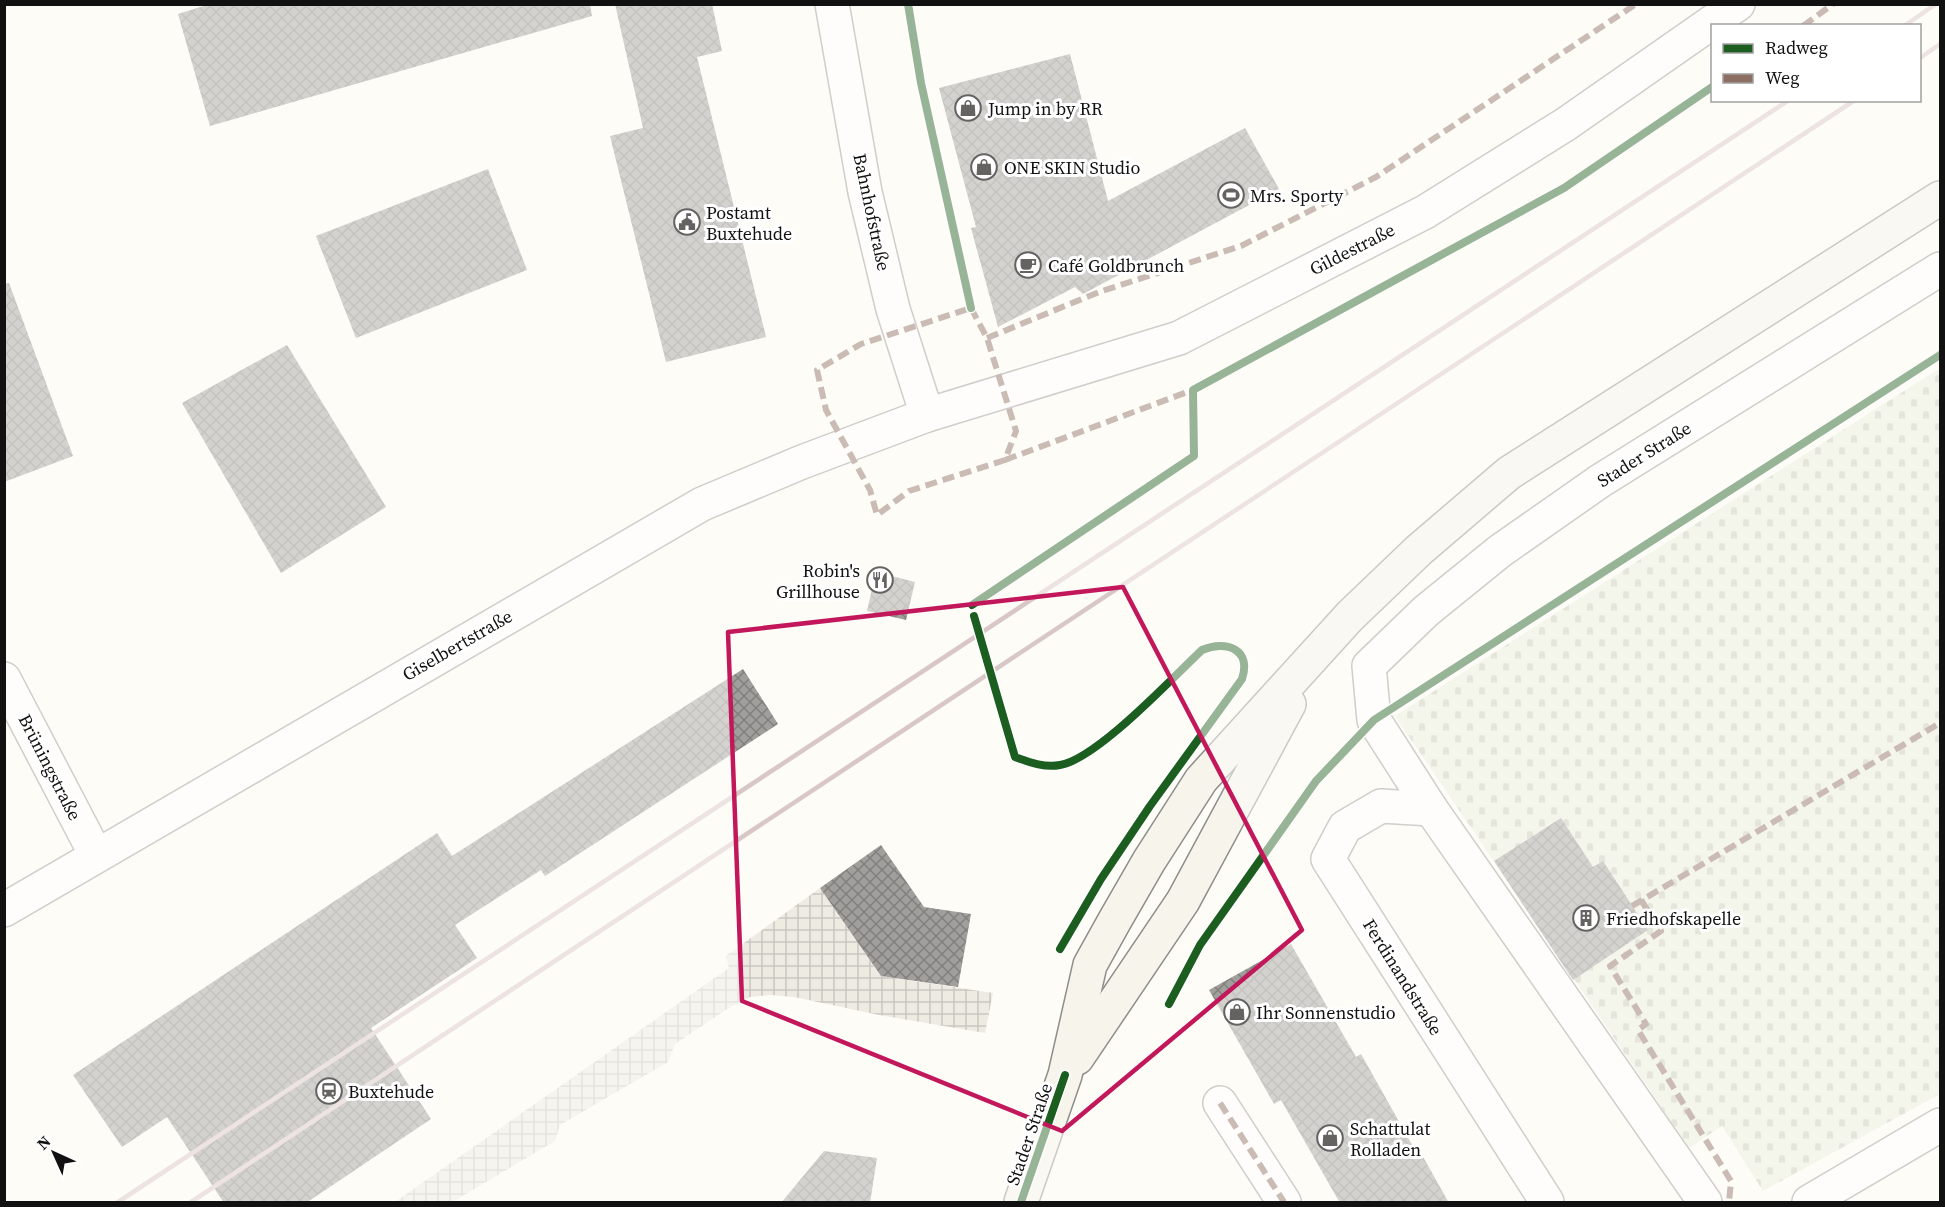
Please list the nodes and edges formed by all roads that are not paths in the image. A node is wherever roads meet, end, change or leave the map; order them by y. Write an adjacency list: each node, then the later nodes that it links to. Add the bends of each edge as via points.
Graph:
1 (832, 4): 5 (street, Bahnhofstraße, via 868,202 893,309)
2 (1738, 4): 5 (street, Gildestraße, via 1566,124 1425,212 1179,338)
3 (1941, 198): 6 (street, via 1509,473 1419,550 1350,616)
4 (1941, 269): 8 (street, Stader Straße, via 1591,487 1500,551 1426,611 1369,666 1374,720)
5 (927, 415): 9 (street, Giselbertstraße, via 702,504)
6 (1314, 658): 11 (street, via 1182,901); 11 (street, via 1201,780 1149,861 1090,965)
7 (4, 679): 9 (street, Brüningstraße)
8 (1431, 809): 16 (street, Ferdinandstraße, via 1381,806 1345,827 1328,860); 17 (street)
9 (96, 855): 10 (street, Giselbertstraße)
10 (4, 910)
11 (1065, 1075): 14 (street, Stader Straße)
12 (1220, 1103): 15 (street)
13 (1941, 1125): 18 (street)
14 (1021, 1203)
15 (1284, 1203)
16 (1547, 1203)
17 (1705, 1203)
18 (1809, 1203)

